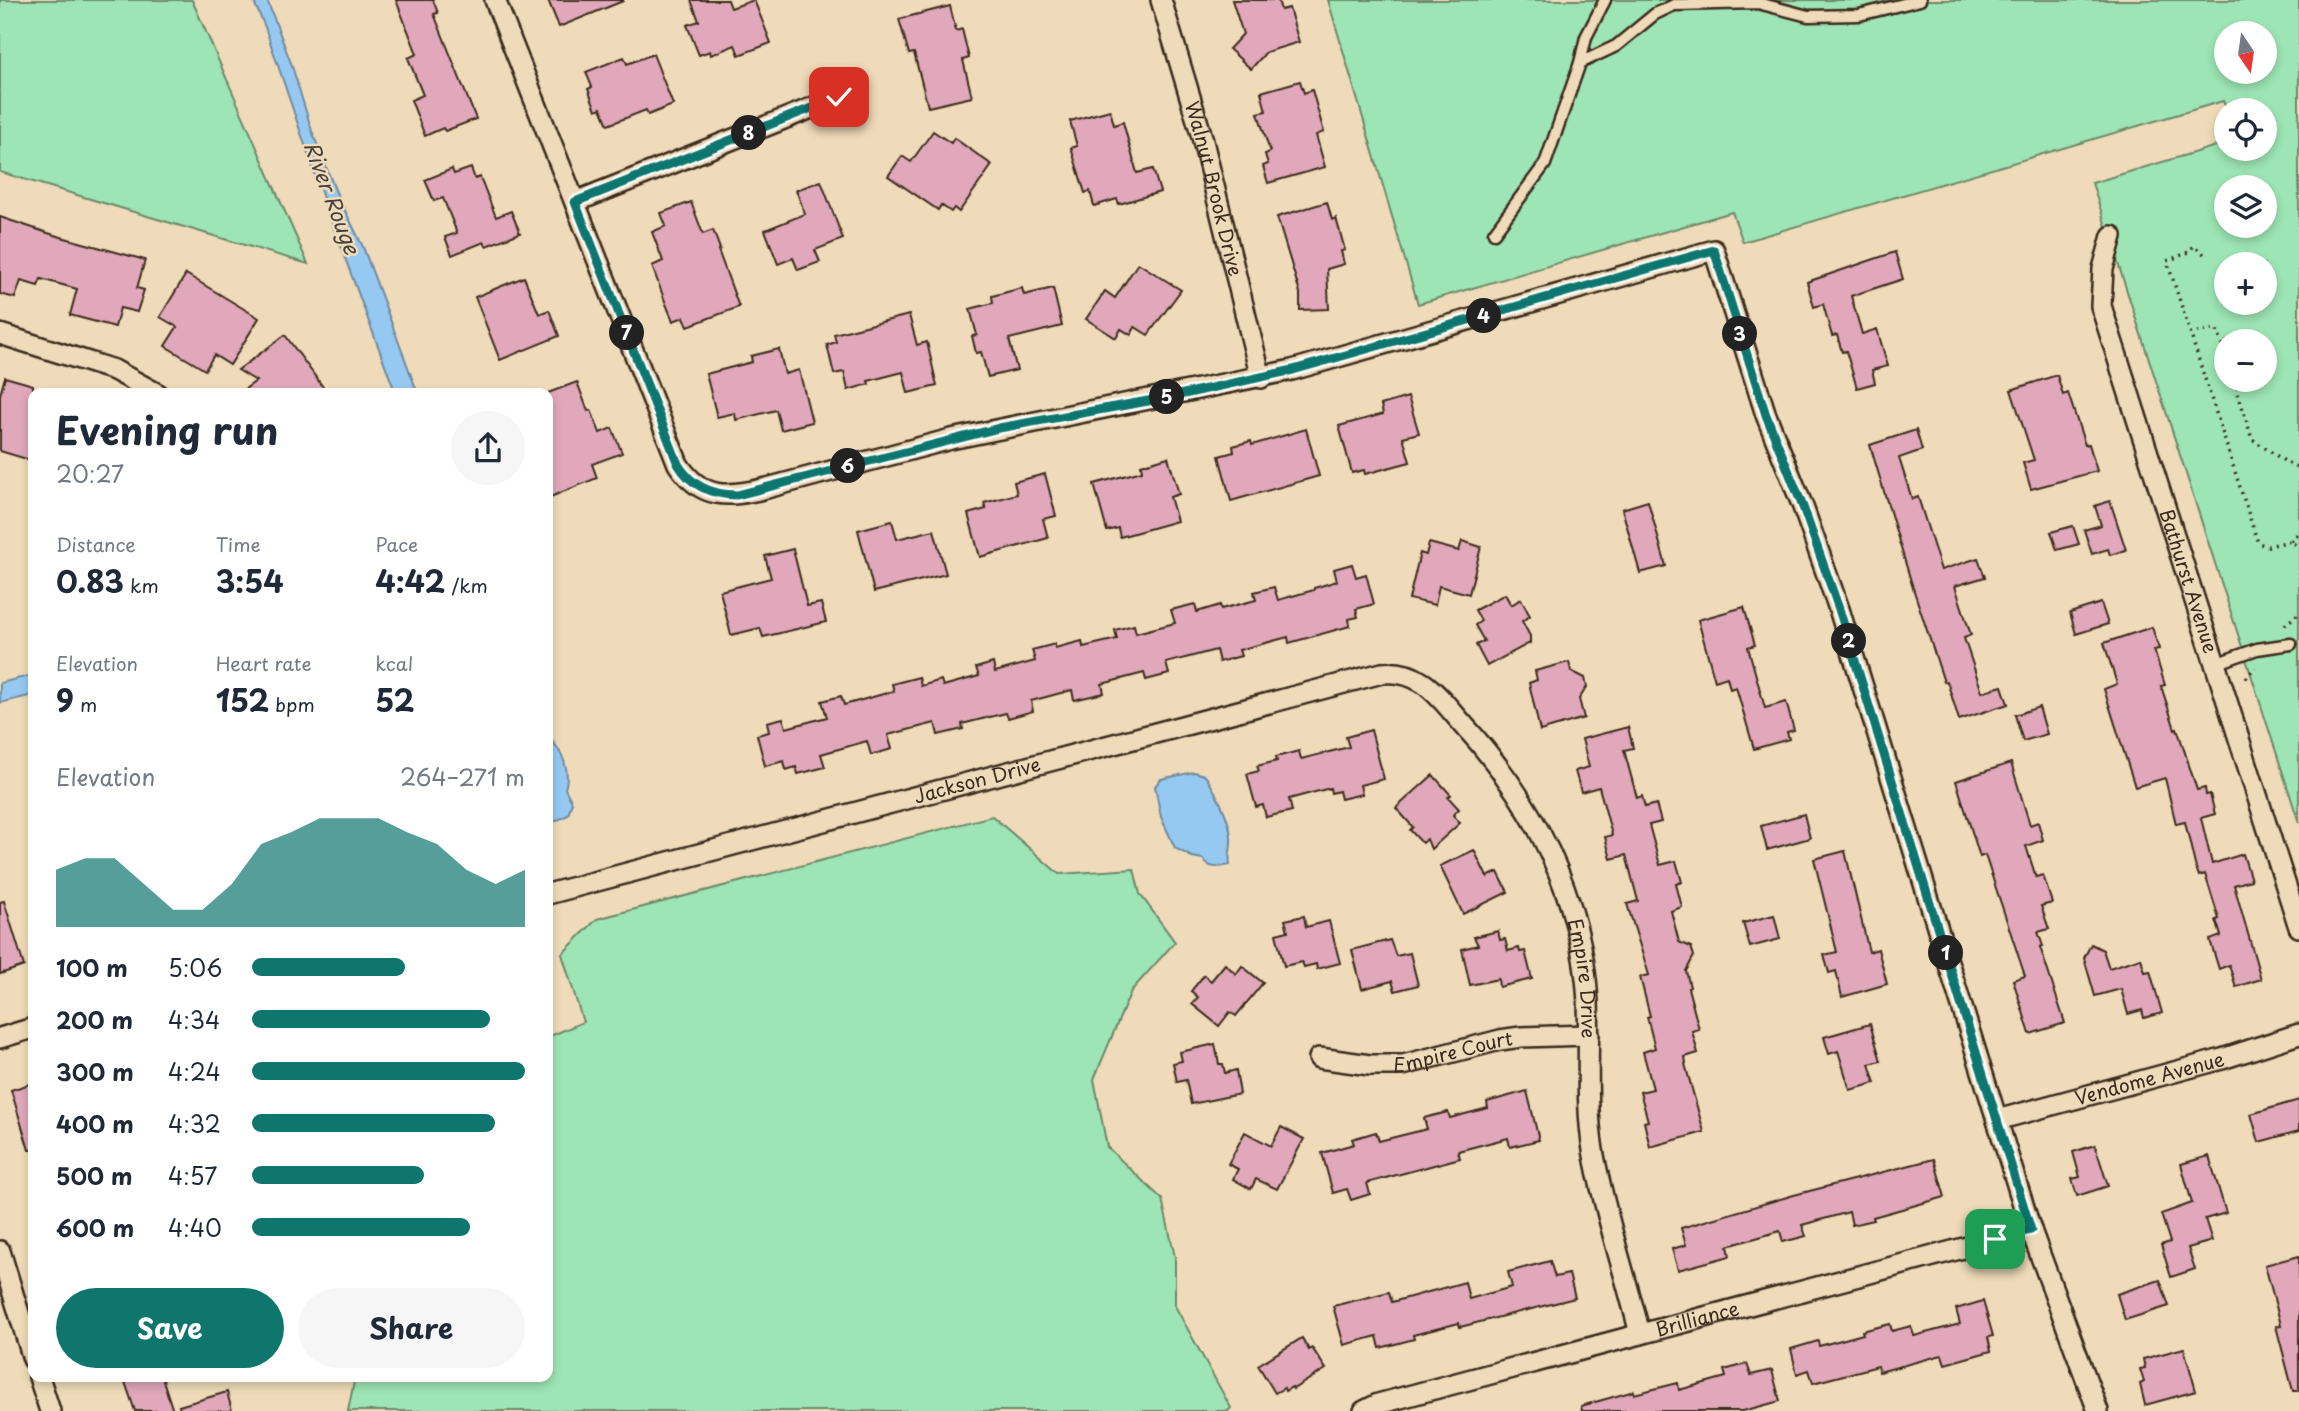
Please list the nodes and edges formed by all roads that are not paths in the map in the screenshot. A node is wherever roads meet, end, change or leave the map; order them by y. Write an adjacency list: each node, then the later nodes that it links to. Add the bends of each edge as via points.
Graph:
1 (495, 0): 8 (street)
2 (1161, 0): 12 (street, Walnut Brook Drive, via 1202,137)
3 (1605, 0): 6 (lane, via 1586,37)
4 (1920, 0): 5 (lane, via 1859,15 1808,16 1758,3)
5 (1671, 2): 6 (lane, via 1616,46)
6 (1580, 63): 9 (lane, via 1545,164)
7 (839, 97): 8 (street)
8 (575, 202): 12 (street, via 678,464 707,491 737,495 963,436)
9 (1494, 233)
10 (2112, 236): 15 (street, Bathurst Avenue, via 2103,269 2101,306)
11 (0, 334): 13 (street, via 114,370)
12 (1261, 378): 24 (street, via 1714,250 1766,415 1839,609)
13 (148, 388)
14 (2291, 643): 15 (lane)
15 (2215, 664): 18 (street, Bathurst Avenue)
16 (1406, 674): 17 (street, Jackson Drive, via 1370,676); 21 (street, Empire Drive, via 1420,679 1469,730 1499,766 1538,827 1574,918 1587,991)
17 (553, 893)
18 (2299, 927)
19 (28, 1030): 22 (street)
20 (2299, 1034): 24 (street, Vendome Avenue)
21 (1589, 1035): 23 (street, Empire Court, via 1500,1040 1403,1065); 27 (street, Empire Drive, via 1593,1148)
22 (0, 1038)
23 (1319, 1058)
24 (1997, 1120): 25 (street)
25 (2031, 1230): 27 (street, Brilliance); 32 (street)
26 (0, 1251): 28 (street)
27 (1640, 1334): 31 (street, Brilliance)
28 (28, 1343)
29 (41, 1382): 30 (street)
30 (50, 1411)
31 (1364, 1411)
32 (2098, 1411)

